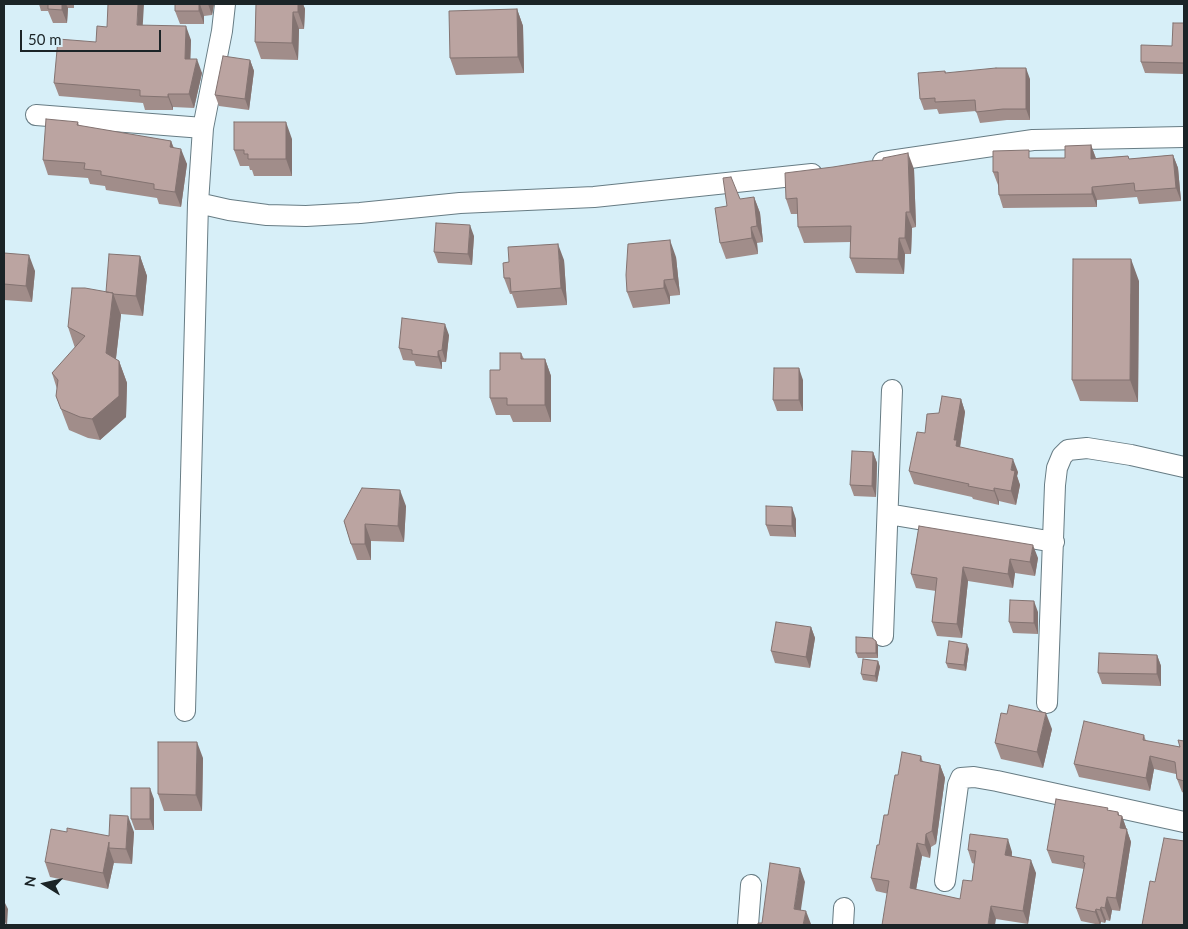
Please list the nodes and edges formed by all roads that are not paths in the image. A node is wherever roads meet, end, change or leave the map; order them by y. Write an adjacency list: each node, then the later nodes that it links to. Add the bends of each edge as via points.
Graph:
1 (225, 4): 3 (street)
2 (36, 115): 3 (street)
3 (203, 128): 7 (street)
4 (1184, 137): 5 (street, via 1033,140)
5 (866, 166)
6 (828, 172): 7 (street, via 594,197 351,214 266,215)
7 (198, 202): 14 (street)
8 (892, 390): 10 (street)
9 (1184, 467): 11 (street, via 1088,448 1068,450 1056,468)
10 (888, 514): 11 (street); 12 (street)
11 (1054, 542): 13 (street)
12 (884, 636)
13 (1047, 703)
14 (184, 711)
15 (1184, 822): 16 (street, via 996,781 962,778 958,785)
16 (945, 881)
17 (752, 885): 18 (street)
18 (748, 925)

